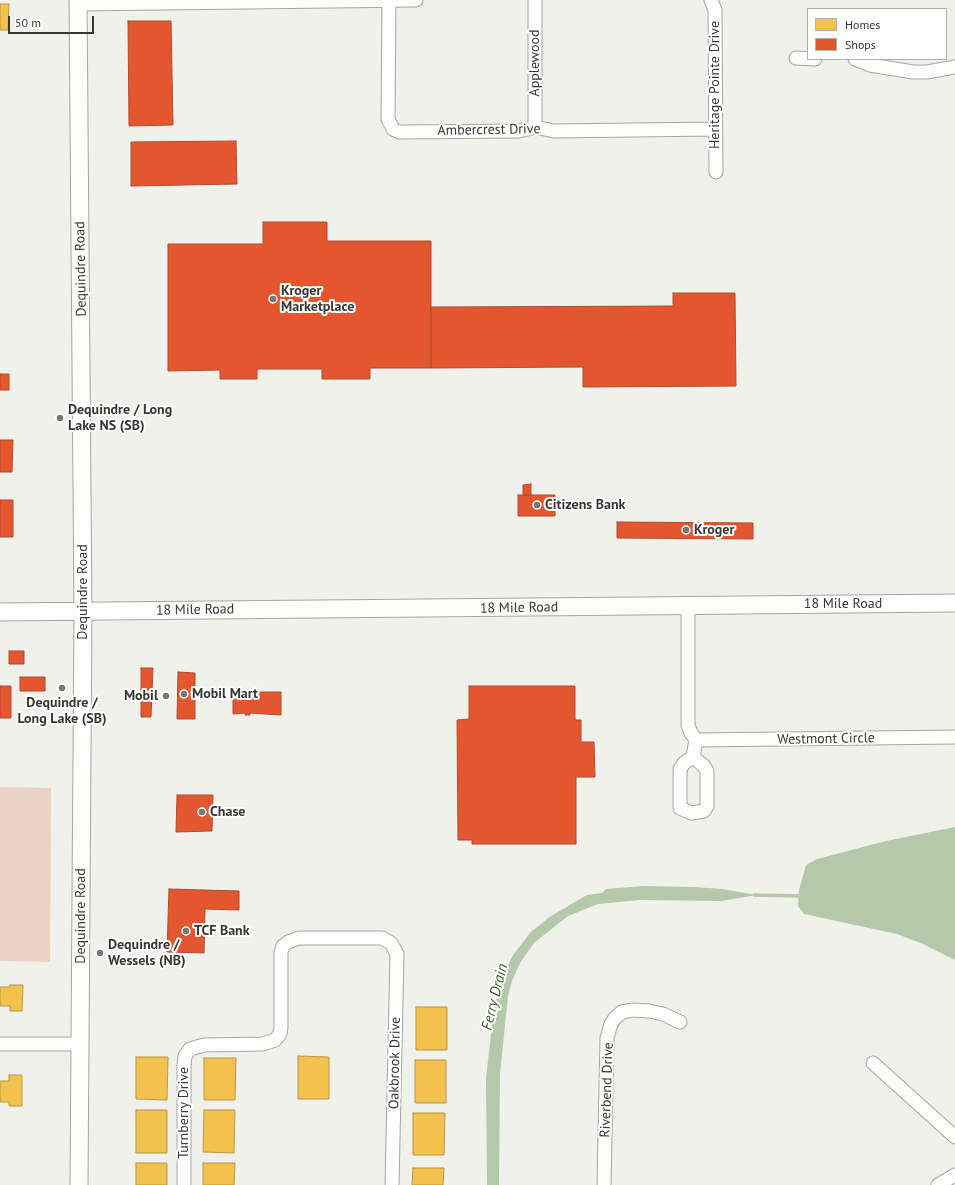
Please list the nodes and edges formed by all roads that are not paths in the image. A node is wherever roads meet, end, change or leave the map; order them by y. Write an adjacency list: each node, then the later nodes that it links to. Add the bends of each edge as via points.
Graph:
1 (389, 0): 2 (street); 5 (street); 10 (street, Ambercrest Drive, via 388,119 393,128 405,133 519,131)
2 (416, 0)
3 (535, 0): 10 (street, Applewood)
4 (711, 0): 11 (street, Heritage Pointe Drive, via 715,10)
5 (78, 2): 16 (main road, Dequindre Road)
6 (796, 58): 7 (street)
7 (807, 59)
8 (858, 60): 9 (street, via 870,65 912,72)
9 (955, 67)
10 (535, 127): 11 (street, Ambercrest Drive, via 554,130)
11 (715, 129): 12 (street, Heritage Pointe Drive)
12 (716, 172)
13 (955, 603): 14 (main road, 18 Mile Road)
14 (688, 606): 16 (main road, 18 Mile Road); 18 (street, via 688,725)
15 (0, 612): 16 (main road, 18 Mile Road)
16 (83, 612): 23 (main road, Dequindre Road)
17 (955, 737): 18 (street, Westmont Circle)
18 (696, 740): 19 (street)
19 (693, 757)
20 (391, 943): 28 (street, Turnberry Drive, via 382,938 299,938 288,942 281,952 281,1027 280,1034 275,1040 263,1044 204,1045 190,1049 185,1056 184,1066); 29 (street, Oakbrook Drive, via 397,954)
21 (680, 1022): 30 (street, Riverbend Drive, via 656,1012 633,1010 622,1012 611,1024 607,1038)
22 (0, 1044): 23 (street)
23 (80, 1044): 27 (main road, Dequindre Road)
24 (873, 1063): 25 (street)
25 (955, 1137)
26 (955, 1175): 31 (street)
27 (79, 1185)
28 (184, 1185)
29 (392, 1185)
30 (604, 1185)
31 (938, 1185)

